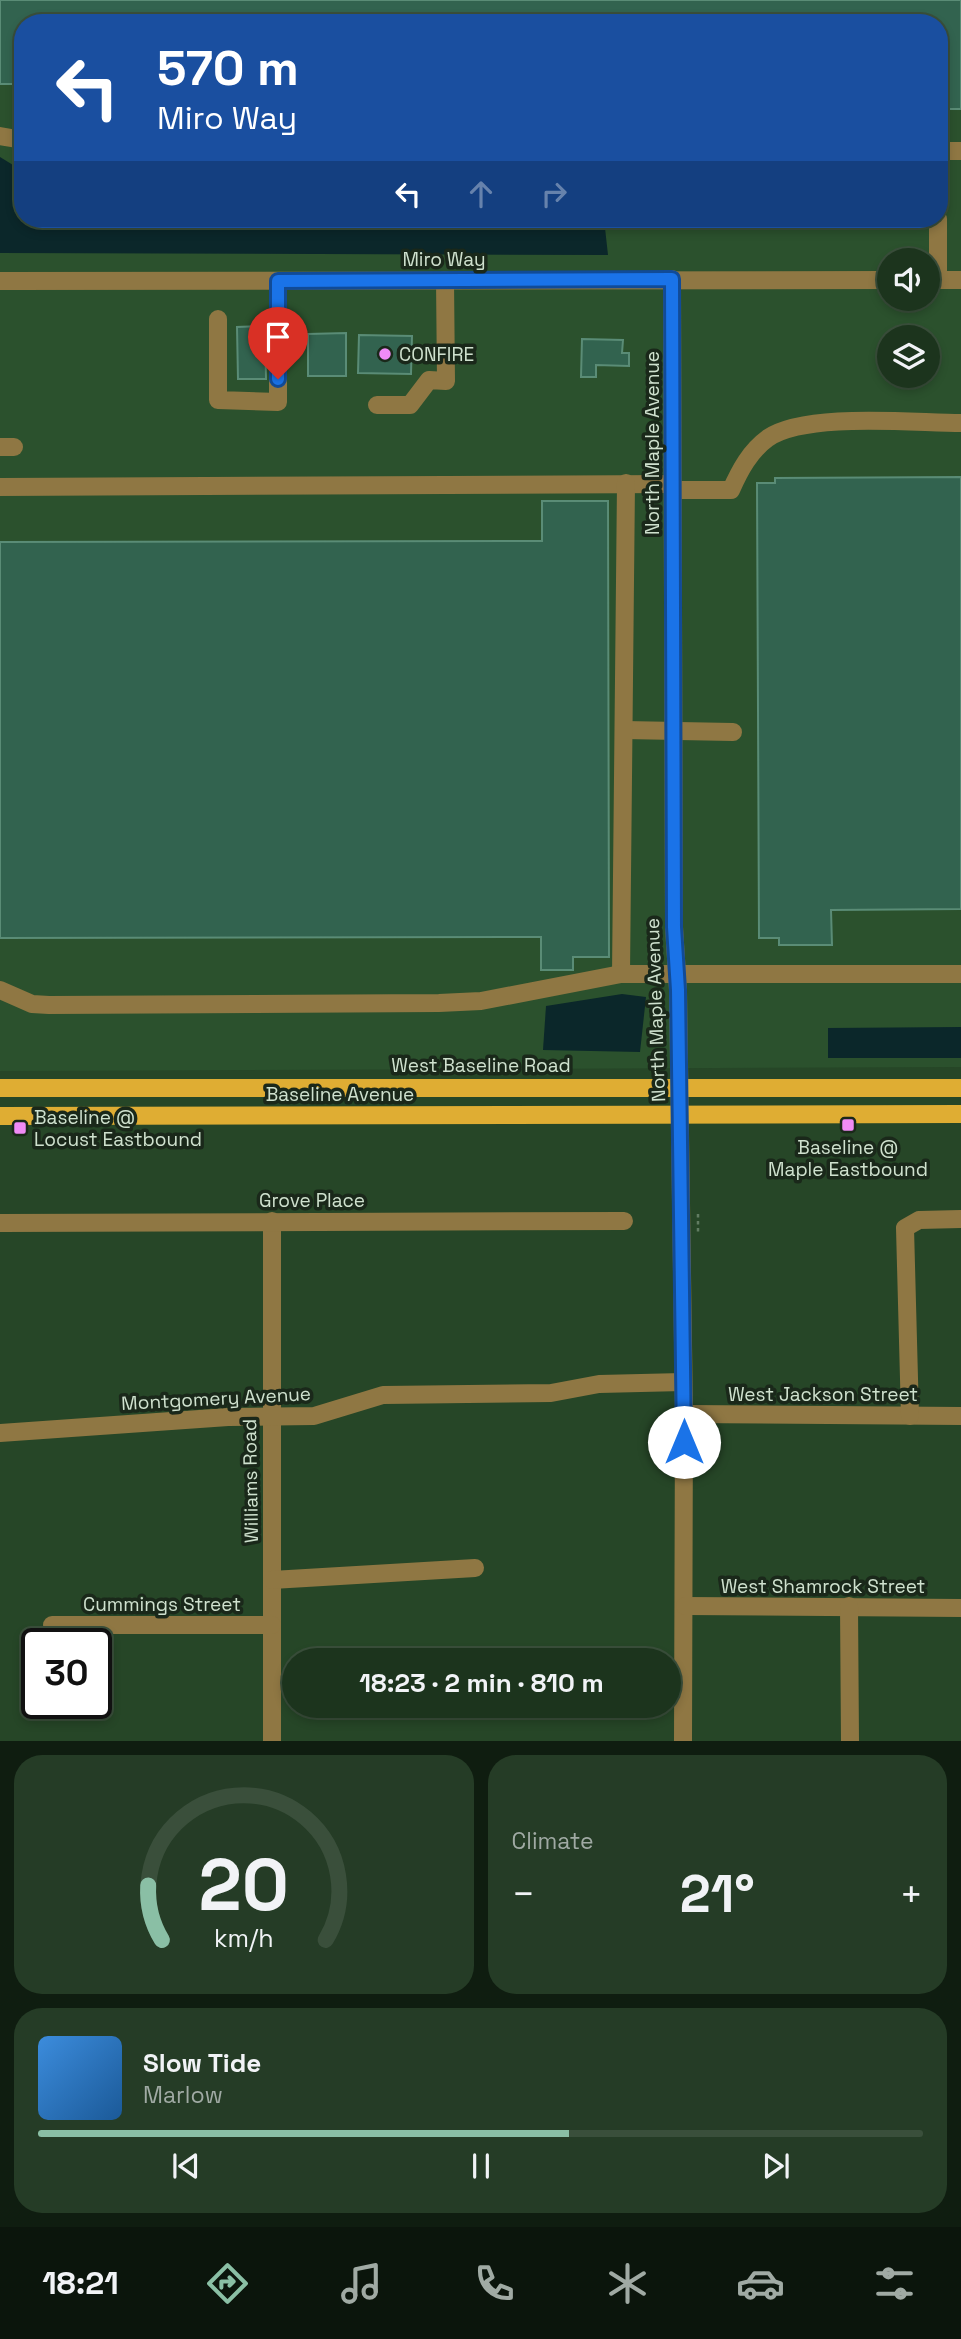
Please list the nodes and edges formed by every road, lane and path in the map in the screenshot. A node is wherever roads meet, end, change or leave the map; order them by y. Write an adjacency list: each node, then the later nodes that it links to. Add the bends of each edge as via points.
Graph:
1 (937, 228): 2 (street)
2 (936, 248)
3 (672, 279): 4 (street, Miro Way); 5 (street, Miro Way); 15 (street, North Maple Avenue)
4 (445, 280): 9 (street, Miro Way); 11 (street, via 446,381 429,380 410,405)
5 (877, 280)
6 (940, 280): 7 (street)
7 (961, 280)
8 (0, 281): 9 (street, Miro Way)
9 (278, 281): 10 (street, via 278,402 218,400)
10 (218, 319)
11 (377, 405)
12 (961, 424): 15 (street, via 814,422 771,436 757,447 731,490)
13 (626, 483): 14 (street); 15 (street); 16 (street)
14 (0, 487)
15 (673, 487): 17 (street, North Maple Avenue)
16 (624, 730): 17 (street); 19 (street)
17 (673, 731): 18 (street); 21 (street, North Maple Avenue)
18 (733, 732)
19 (621, 974): 21 (street); 22 (street, via 481,1001 439,1003 49,1005 32,1004)
20 (961, 974): 21 (street)
21 (678, 975): 23 (street, North Maple Avenue)
22 (0, 990)
23 (679, 1087): 24 (main road, West Baseline Road); 25 (main road, West Baseline Road); 27 (street, North Maple Avenue)
24 (0, 1088)
25 (961, 1088)
26 (961, 1114): 27 (main road)
27 (679, 1115): 28 (main road, Baseline Avenue); 33 (street, North Maple Avenue)
28 (0, 1116)
29 (961, 1219): 35 (street, via 919,1220 905,1228)
30 (272, 1221): 31 (street, Grove Place); 32 (street, Grove Place); 37 (street, Williams Road)
31 (624, 1221)
32 (0, 1223)
33 (683, 1382): 34 (street, North Maple Avenue); 37 (street, Montgomery Avenue, via 599,1384 551,1393 383,1395 314,1416)
34 (684, 1414): 35 (street, West Jackson Street); 41 (street, North Maple Avenue)
35 (910, 1416): 36 (street, West Jackson Street)
36 (961, 1416)
37 (270, 1417): 38 (street, Montgomery Avenue); 40 (street, Williams Road)
38 (0, 1433)
39 (475, 1568): 40 (street)
40 (272, 1580): 45 (street, Williams Road)
41 (685, 1606): 42 (street, West Shamrock Street); 47 (street, North Maple Avenue)
42 (849, 1606): 43 (street, West Shamrock Street); 48 (street)
43 (961, 1608)
44 (52, 1625): 45 (street, Cummings Street)
45 (272, 1625): 46 (street, Williams Road)
46 (272, 1741)
47 (684, 1741)
48 (850, 1741)

